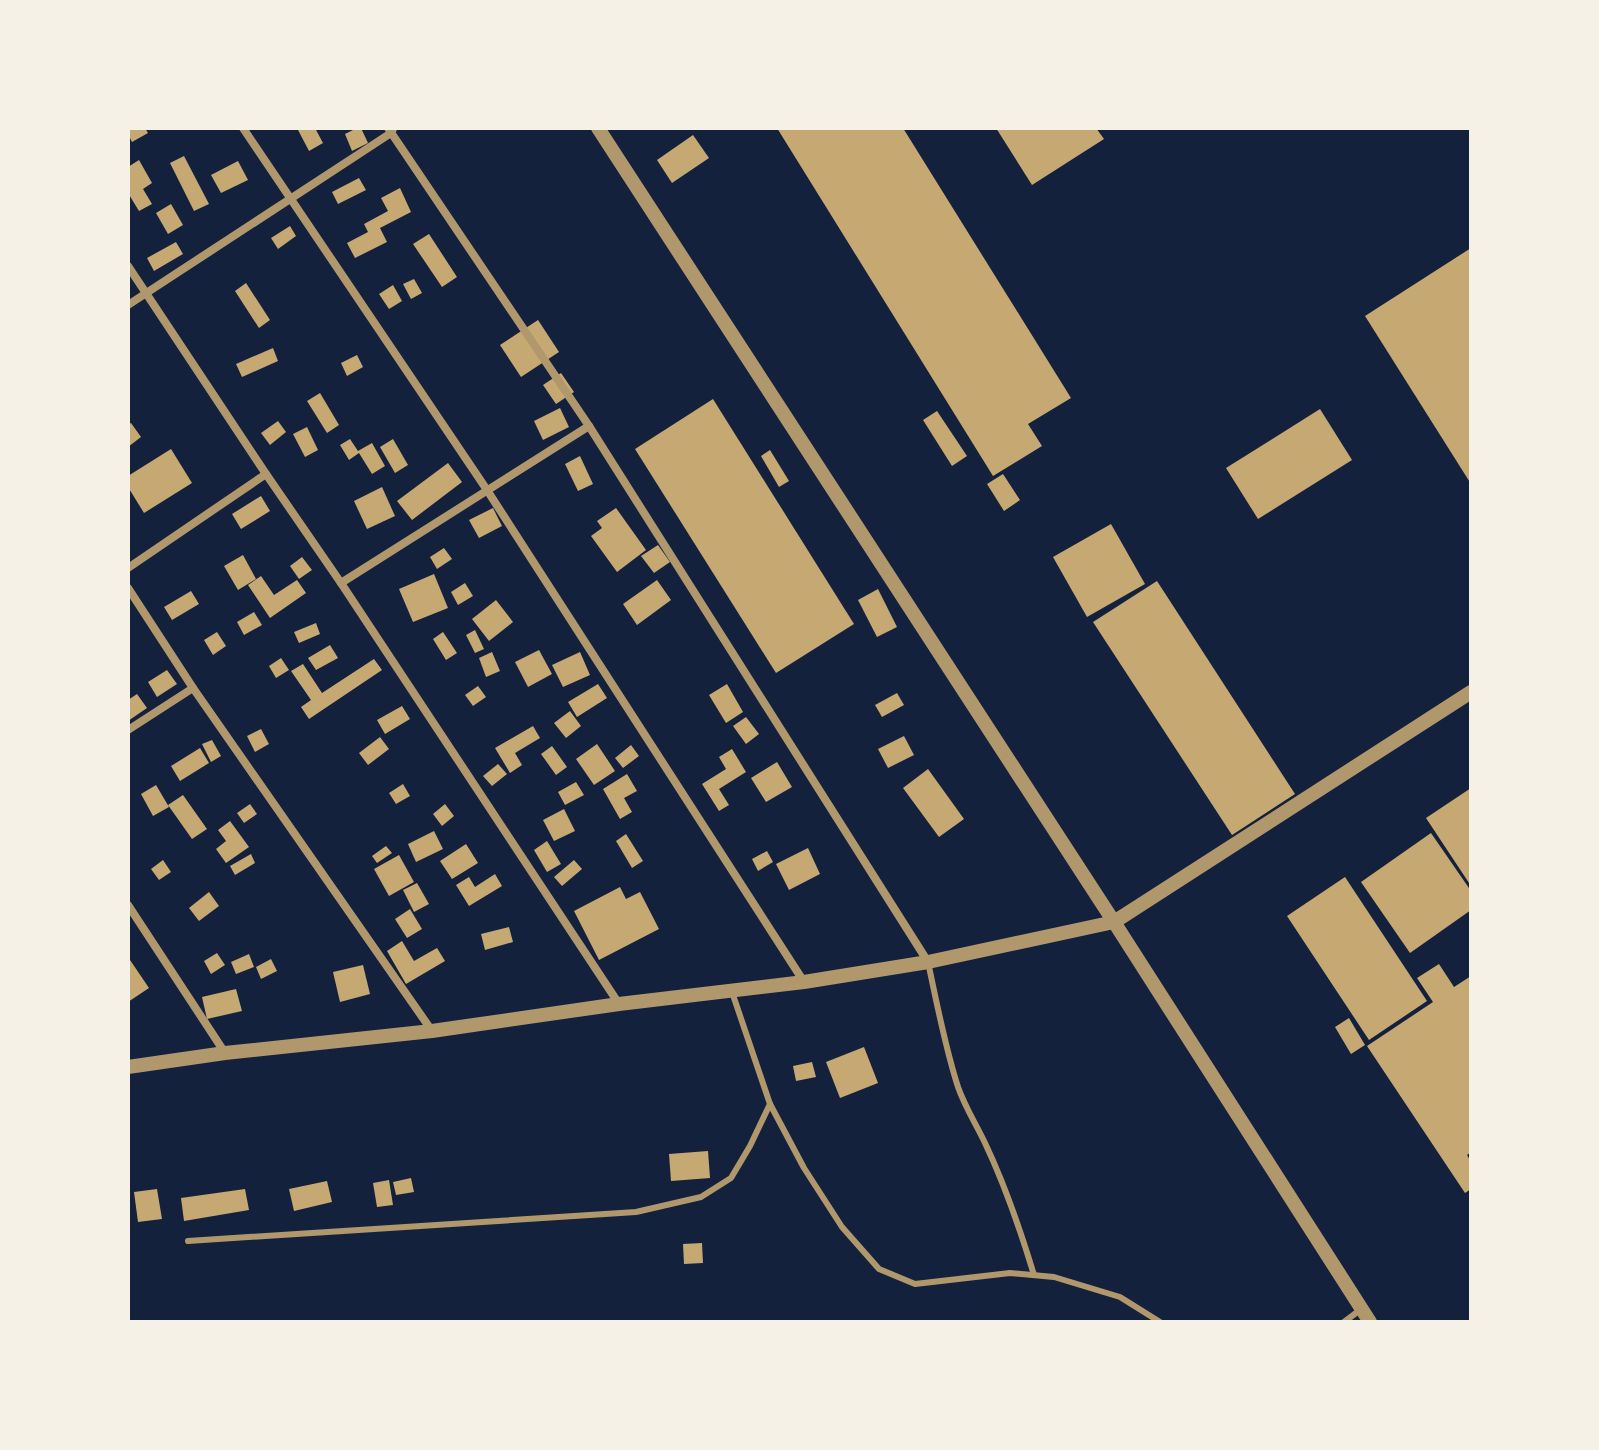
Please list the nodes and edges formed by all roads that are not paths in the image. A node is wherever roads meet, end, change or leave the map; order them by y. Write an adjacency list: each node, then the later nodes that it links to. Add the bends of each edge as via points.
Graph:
1 (243, 128): 4 (street)
2 (598, 128): 18 (street)
3 (391, 130): 4 (street); 8 (street)
4 (290, 199): 6 (street); 10 (street)
5 (128, 266): 6 (street)
6 (146, 294): 7 (street); 9 (street)
7 (128, 305)
8 (589, 426): 10 (street); 19 (street)
9 (266, 474): 11 (street); 12 (street)
10 (487, 490): 12 (street); 20 (street)
11 (128, 568)
12 (341, 583): 22 (street)
13 (128, 588): 14 (street)
14 (193, 688): 16 (street); 23 (street)
15 (1470, 694): 18 (street)
16 (128, 730)
17 (128, 905): 24 (street)
18 (1114, 922): 19 (street); 29 (street)
19 (928, 962): 20 (street); 28 (lane, via 959,1089)
20 (804, 982): 21 (street)
21 (732, 990): 22 (street); 26 (lane)
22 (619, 1004): 23 (street)
23 (432, 1031): 24 (street)
24 (225, 1053): 25 (street)
25 (128, 1067)
26 (770, 1104): 27 (lane, via 731,1178 701,1197 636,1212); 28 (lane, via 842,1227 879,1269 915,1284)
27 (188, 1241)
28 (1034, 1275): 30 (lane, via 1120,1297)
29 (1366, 1316): 31 (lane)
30 (1160, 1322)
31 (1344, 1322)

